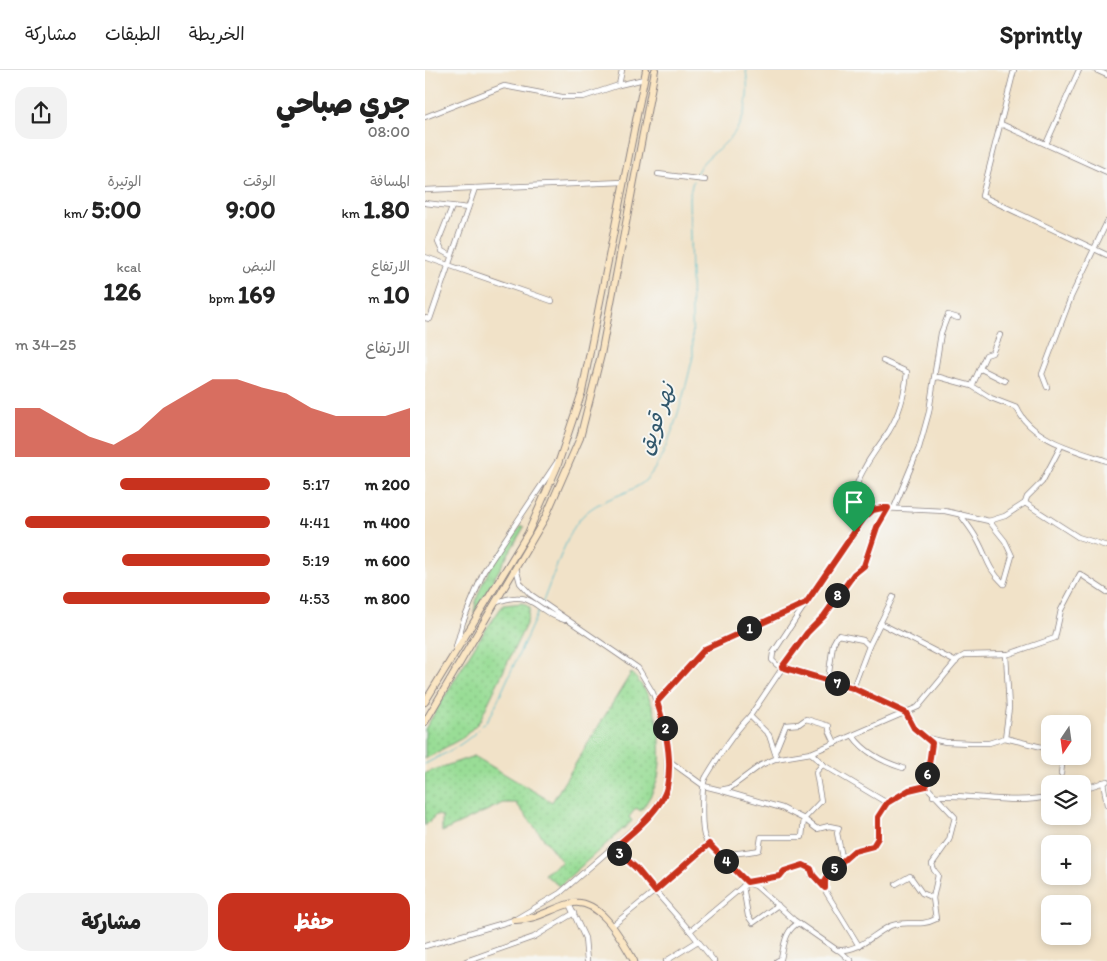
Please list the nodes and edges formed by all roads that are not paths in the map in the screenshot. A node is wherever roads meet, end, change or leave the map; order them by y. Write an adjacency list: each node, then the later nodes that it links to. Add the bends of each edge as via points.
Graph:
1 (622, 70): 9 (street)
2 (646, 70): 8 (main road)
3 (655, 70): 47 (main road, via 591,399 564,477)
4 (1014, 70): 11 (street)
5 (1079, 70): 12 (street)
6 (1096, 70): 7 (street)
7 (1107, 75)
8 (644, 79): 9 (street); 16 (main road)
9 (619, 85): 10 (street, via 583,97 562,98 505,86)
10 (425, 117)
11 (1001, 124): 12 (street); 23 (street, via 982,196)
12 (1046, 144): 13 (street)
13 (1107, 172)
14 (658, 174): 15 (street)
15 (703, 180)
16 (624, 182): 17 (street); 39 (main road, via 582,392)
17 (475, 188): 18 (street); 21 (street)
18 (425, 190)
19 (425, 202): 20 (street)
20 (452, 207): 21 (street); 25 (street, via 438,242 442,251)
21 (468, 208): 25 (street)
22 (1107, 222): 23 (street)
23 (1094, 249): 24 (street); 37 (street, via 1071,297 1042,374)
24 (1107, 255)
25 (451, 256): 27 (street)
26 (425, 257): 27 (street)
27 (448, 265): 28 (street); 29 (street, via 430,319)
28 (552, 301)
29 (425, 318)
30 (958, 318): 34 (street, via 948,315 941,333)
31 (1000, 335): 33 (street, via 992,353 985,355)
32 (883, 361): 45 (street, via 907,372 906,383 900,409 889,431 870,456 857,484)
33 (981, 369): 35 (street); 36 (street)
34 (934, 378): 36 (street); 42 (street, via 919,448)
35 (1005, 381)
36 (972, 386): 38 (street, via 1017,408 1022,419)
37 (1047, 387)
38 (1061, 446): 40 (street); 41 (street, via 1042,482)
39 (561, 454): 55 (main road, via 528,533); 55 (street, via 484,571)
40 (1107, 461)
41 (1025, 503): 44 (street, via 1005,516); 46 (street, via 1078,537)
42 (891, 508): 43 (street); 45 (street, via 873,510); 58 (street, via 877,527 864,566 854,574)
43 (960, 514): 44 (street); 44 (street, via 979,542 996,577 1004,584 1012,556)
44 (989, 521)
45 (854, 532): 52 (street)
46 (1107, 546)
47 (517, 568): 49 (street, via 520,583); 51 (main road)
48 (1107, 592): 56 (street, via 1080,574 1061,610 1055,638)
49 (530, 597): 51 (street, via 519,596); 62 (street, via 638,668)
50 (893, 597): 53 (street)
51 (495, 603): 65 (main road)
52 (806, 603): 58 (street, via 773,653 772,660); 62 (street, via 705,649)
53 (880, 623): 54 (street); 57 (street)
54 (869, 646): 59 (street, via 863,640 838,635 833,644); 60 (street)
55 (454, 653): 61 (main road)
56 (1006, 654): 57 (street, via 965,655); 68 (street, via 1009,708)
57 (956, 662): 63 (street, via 918,707)
58 (782, 667): 59 (street); 64 (street)
59 (828, 680): 60 (street)
60 (853, 688): 63 (street)
61 (425, 702)
62 (657, 702): 74 (street, via 664,725)
63 (906, 713): 66 (street); 67 (street, via 914,728)
64 (750, 716): 71 (street, via 769,735); 80 (street, via 718,756)
65 (425, 722)
66 (853, 736): 69 (street); 77 (street, via 861,747 878,758)
67 (926, 738): 68 (street, via 972,743); 81 (street, via 932,743)
68 (1005, 738): 70 (street)
69 (835, 744): 71 (street, via 829,726 806,719 799,724 786,725); 72 (street)
70 (1041, 747)
71 (775, 753): 73 (street)
72 (811, 753): 73 (street); 75 (street)
73 (777, 759): 83 (street, via 730,788)
74 (668, 760): 80 (street); 90 (street, via 667,788 652,813)
75 (823, 764): 86 (street); 88 (street, via 816,772 821,801)
76 (1062, 765): 78 (street)
77 (903, 768)
78 (1061, 774)
79 (1105, 781): 82 (street); 87 (street)
80 (704, 786): 83 (street); 89 (street, via 703,829)
81 (926, 786): 84 (street); 86 (street, via 909,790)
82 (1091, 786)
83 (719, 790): 88 (street, via 782,808)
84 (933, 796): 85 (street); 97 (street, via 955,817 949,840 933,860 938,875)
85 (1041, 798)
86 (887, 803): 92 (street, via 878,817 878,838 873,846 854,851)
87 (1107, 805)
88 (803, 819): 91 (street, via 802,837 761,837 759,850); 92 (street, via 817,829 839,828 838,842 842,857)
89 (709, 844): 91 (street); 96 (street)
90 (614, 848): 96 (street); 101 (street, via 560,894)
91 (722, 856): 93 (street)
92 (846, 859): 95 (street, via 829,873)
93 (745, 884): 95 (street, via 780,876 784,871 803,865 811,869); 99 (street, via 756,886); 99 (street, via 748,916 753,923); 104 (street)
94 (896, 884): 97 (street, via 910,876 922,893)
95 (825, 888): 107 (street)
96 (655, 891): 103 (street); 104 (street)
97 (933, 898): 107 (street, via 935,918 921,925 889,926)
98 (569, 904): 100 (street); 101 (main road, via 540,916); 103 (main road, via 578,902 593,907)
99 (778, 905): 102 (street)
100 (574, 913): 109 (street, via 534,937); 110 (street, via 585,938)
101 (514, 920): 106 (street)
102 (799, 924): 108 (street); 114 (street, via 786,935 781,958)
103 (611, 926): 111 (main road)
104 (690, 931): 105 (street)
105 (698, 941): 112 (street); 113 (street)
106 (425, 946)
107 (859, 946): 108 (street)
108 (837, 950): 115 (street)
109 (466, 961)
110 (587, 961)
111 (634, 961)
112 (666, 961)
113 (714, 961)
114 (777, 961)
115 (851, 961)

